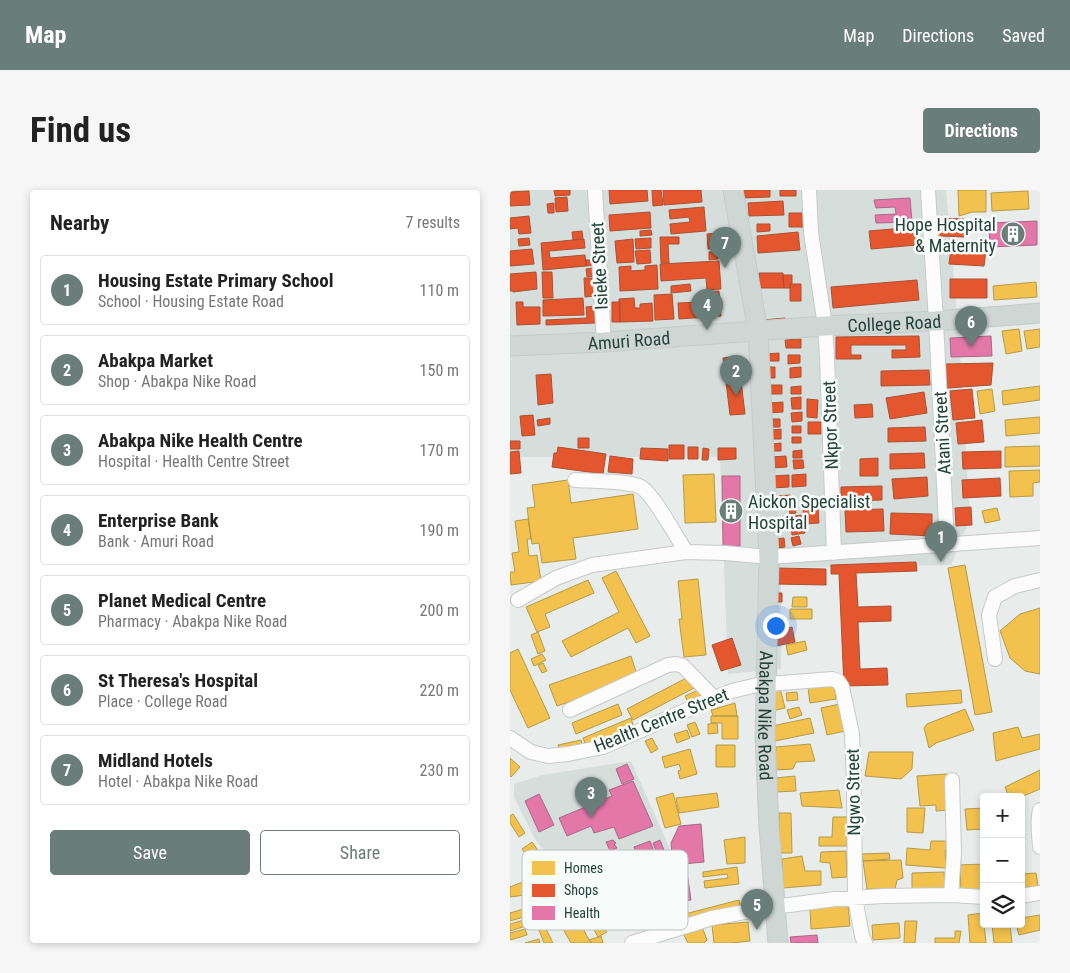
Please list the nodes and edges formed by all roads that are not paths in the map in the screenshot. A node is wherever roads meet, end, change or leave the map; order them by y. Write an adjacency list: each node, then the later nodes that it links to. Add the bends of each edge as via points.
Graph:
1 (595, 190): 10 (street, Isieke Street)
2 (724, 190): 9 (main road, Abakpa Nike Road)
3 (733, 190): 9 (main road, Abakpa Nike Road)
4 (809, 190): 8 (street, Nkpor Street, via 811,232)
5 (928, 190): 7 (street, Atani Street)
6 (1040, 313): 7 (main road, College Road)
7 (936, 321): 8 (main road, College Road); 14 (street, Atani Street)
8 (825, 326): 9 (main road, College Road); 16 (street, Nkpor Street)
9 (753, 331): 10 (main road, Amuri Road); 17 (main road, Abakpa Nike Road)
10 (604, 342): 11 (main road, Amuri Road)
11 (510, 346)
12 (575, 480): 15 (street, via 642,488 652,497)
13 (1040, 538): 14 (street)
14 (947, 545): 16 (street)
15 (686, 552): 17 (street); 19 (street, via 592,565 556,578)
16 (834, 553): 17 (street)
17 (765, 557): 21 (main road, Abakpa Nike Road)
18 (1040, 580): 20 (street, via 1015,586 995,597 990,615)
19 (518, 600)
20 (995, 659)
21 (762, 685): 22 (street, Health Centre Street, via 832,679); 23 (street, Health Centre Street); 34 (main road, Abakpa Nike Road, via 760,783)
22 (842, 687): 33 (street, Ngwo Street, via 852,734)
23 (714, 698): 24 (street, via 683,666 676,664); 25 (street, Health Centre Street, via 603,747 568,754 548,756 531,752)
24 (570, 710)
25 (510, 738)
26 (952, 780): 30 (street, via 954,853)
27 (1040, 810): 28 (street)
28 (1040, 847)
29 (1040, 893): 31 (street)
30 (951, 895): 32 (street); 33 (street)
31 (1025, 895)
32 (980, 897)
33 (855, 898): 34 (street); 40 (street, Ngwo Street)
34 (771, 907): 35 (street); 38 (main road, Abakpa Nike Road); 39 (main road, Abakpa Nike Road)
35 (688, 926)
36 (674, 930): 37 (street)
37 (632, 943)
38 (770, 943)
39 (778, 943)
40 (865, 943)

